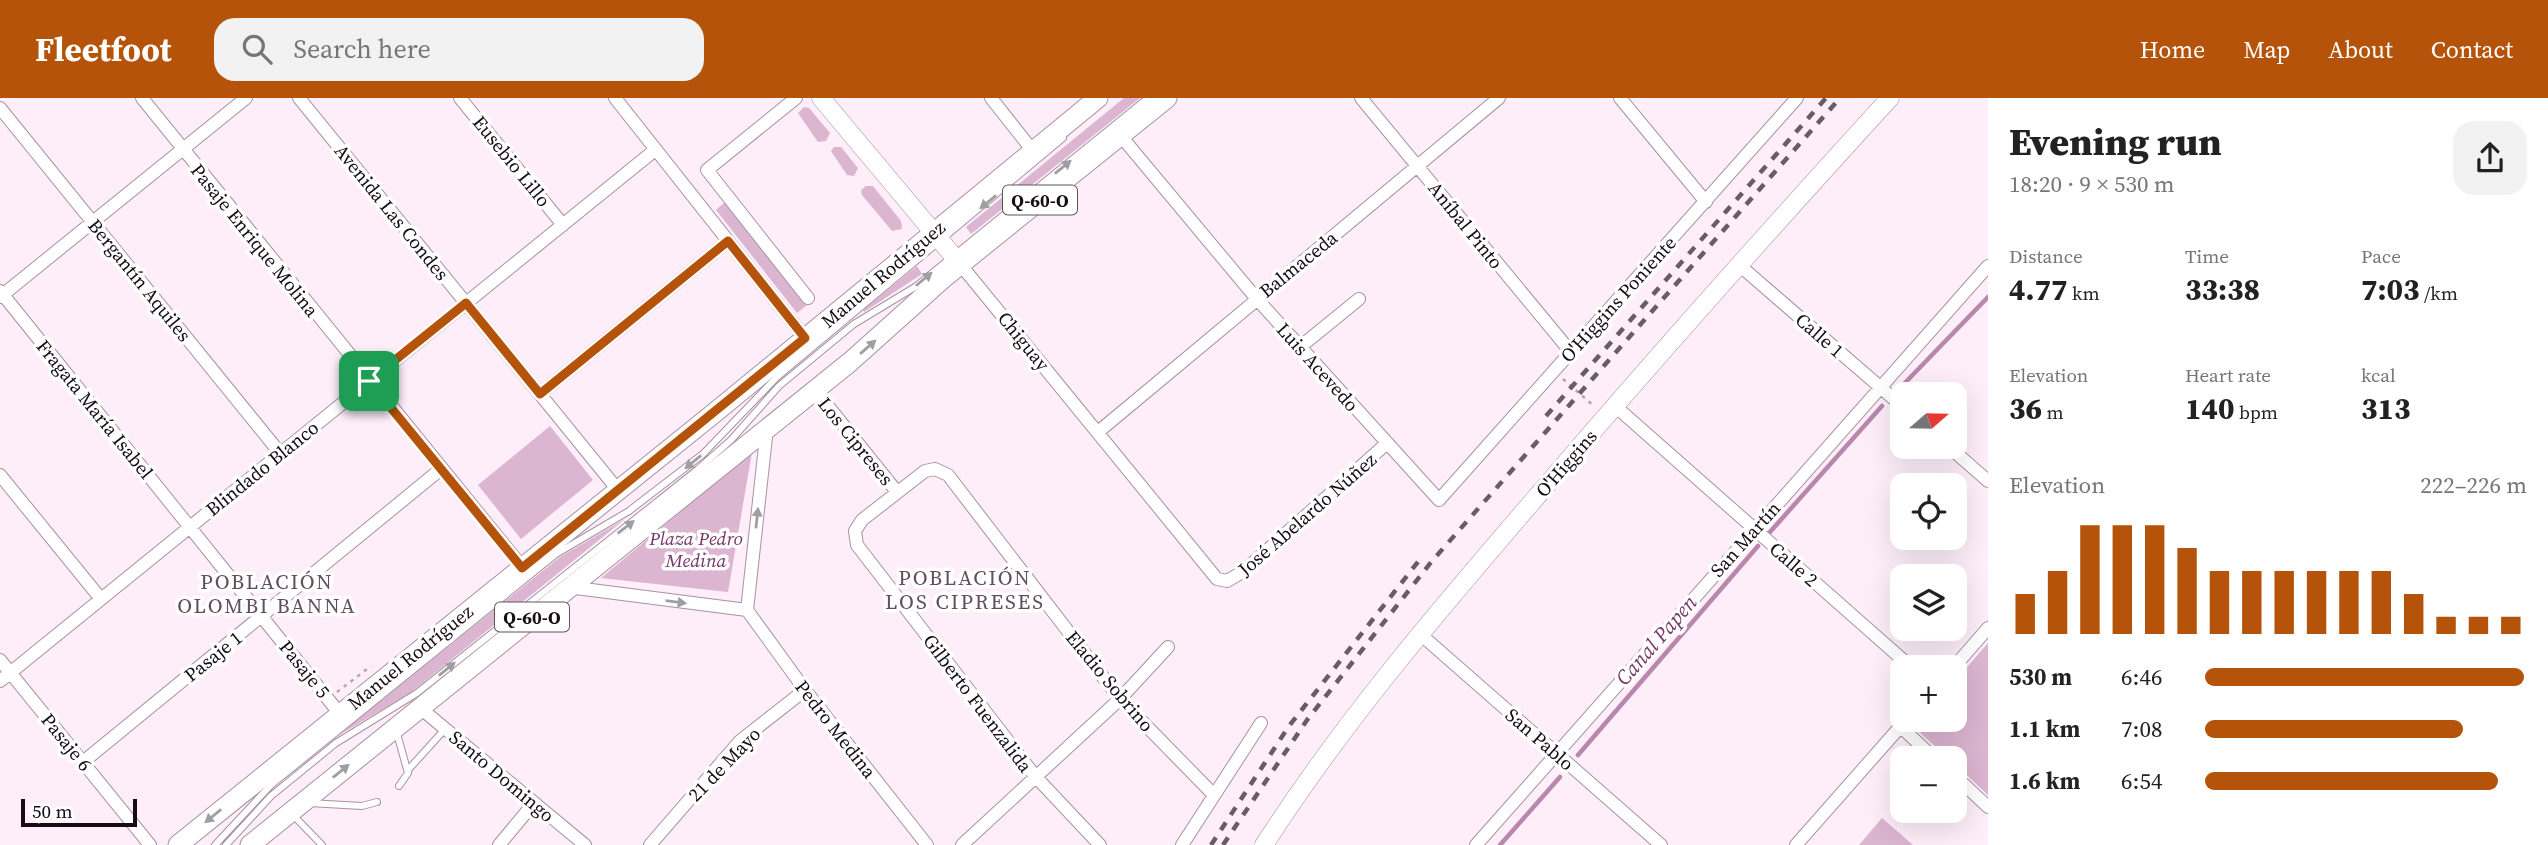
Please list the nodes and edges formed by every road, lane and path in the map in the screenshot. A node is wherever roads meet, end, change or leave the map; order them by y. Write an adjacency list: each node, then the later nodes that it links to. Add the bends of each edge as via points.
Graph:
1 (142, 98): 19 (street, Pasaje Enrique Molina)
2 (246, 98): 19 (street)
3 (299, 98): 35 (street, Avenida Las Condes)
4 (460, 98): 25 (street, Eusebio Lillo)
5 (796, 98): 33 (street, via 707,170)
6 (991, 98): 21 (street)
7 (1148, 98): 28 (lane, one-way to 7)
8 (1167, 98): 18 (main road, Q-60-O)
9 (1361, 98): 22 (street, Aníbal Pinto)
10 (1499, 98): 22 (street, Balmaceda)
11 (1619, 98): 23 (street)
12 (1797, 98): 23 (street, O'Higgins Poniente)
13 (1890, 98): 29 (street, O'Higgins)
14 (617, 99): 20 (street)
15 (823, 99): 26 (street, Chiguay)
16 (1091, 100): 21 (main road, Manuel Rodríguez / Q-60-O); 26 (lane, one-way to 26, via 1056,146)
17 (0, 108): 24 (street, Bergantín Aquiles)
18 (1120, 135): 28 (main road, Q-60-O); 32 (street, Luis Acevedo)
19 (183, 149): 24 (street); 40 (street, Pasaje Enrique Molina)
20 (656, 150): 25 (street, Blindado Blanco); 27 (street)
21 (1033, 151): 26 (main road, Manuel Rodríguez / Q-60-O)
22 (1418, 166): 32 (street, Balmaceda); 38 (street, Aníbal Pinto)
23 (1706, 202): 38 (street, O'Higgins Poniente)
24 (93, 222): 31 (street); 50 (street, Bergantín Aquiles)
25 (563, 225): 35 (street, Blindado Blanco)
26 (936, 237): 28 (street, Chiguay); 36 (main road, Manuel Rodríguez / Q-60-O); 96 (lane, one-way to 96, via 772,382 703,454 629,511 555,554 271,785)
27 (728, 241): 36 (street); 43 (street)
28 (956, 260): 42 (main road, Q-60-O, one-way to 28); 48 (street, Chiguay); 97 (lane, one-way to 28, via 271,796 336,743 417,693 697,470 769,396 854,324)
29 (1738, 264): 41 (street, Calle 1); 45 (street, O'Higgins)
30 (1988, 266): 41 (street, San Martín)
31 (1, 294): 58 (street, Fragata María Isabel)
32 (1256, 298): 37 (street, Luis Acevedo); 48 (street, Balmaceda)
33 (808, 299)
34 (1359, 299): 37 (street)
35 (466, 303): 40 (street, Blindado Blanco); 43 (street, Avenida Las Condes)
36 (805, 338): 55 (main road, Manuel Rodríguez / Q-60-O)
37 (1300, 347): 49 (street, Luis Acevedo)
38 (1570, 351): 39 (street, O'Higgins Poniente)
39 (1552, 372): 46 (path, via 1601,414 1592,423); 57 (street, O'Higgins Poniente)
40 (369, 381): 50 (street, Blindado Blanco); 52 (street, Pasaje Enrique Molina)
41 (1880, 387): 44 (street, Calle 1); 59 (street, San Martín)
42 (815, 390): 47 (main road, Q-60-O); 56 (street, Los Cipreses)
43 (540, 394): 55 (street, Avenida Las Condes)
44 (1890, 396)
45 (1615, 406): 46 (street, O'Higgins); 59 (street, Calle 2)
46 (1597, 427): 67 (street, O'Higgins)
47 (767, 428): 62 (main road, Q-60-O); 64 (street, one-way to 47)
48 (1098, 432): 61 (street, Chiguay, via 1213,576)
49 (1386, 444): 57 (street, Luis Acevedo); 61 (street, José Abelardo Núñez, via 1244,571)
50 (280, 453): 58 (street, Blindado Blanco)
51 (1963, 459): 54 (street)
52 (441, 469): 60 (street, Pasaje Enrique Molina); 65 (street, Pasaje 1)
53 (0, 475): 63 (street)
54 (1988, 481)
55 (618, 490): 60 (main road, Manuel Rodríguez / Q-60-O)
56 (897, 492): 74 (street, Eladio Sobrino, via 930,469 948,475); 86 (street, Gilberto Fuenzalida, via 858,525 857,545)
57 (1439, 499)
58 (190, 526): 63 (street, Blindado Blanco); 65 (street, Pasaje 5)
59 (1754, 528): 69 (street, Calle 2); 83 (street, San Martín)
60 (522, 568): 76 (main road, Manuel Rodríguez / Q-60-O)
61 (1227, 581)
62 (568, 587): 64 (street, one-way to 64); 75 (main road, Q-60-O)
63 (101, 598): 72 (street, Blindado Blanco)
64 (747, 610): 73 (street, Pedro Medina)
65 (262, 616): 76 (street, Pasaje 5); 84 (street, Pasaje 1)
66 (1988, 628): 70 (street)
67 (1419, 633): 83 (street, San Pablo); 107 (street, O'Higgins, via 1321,760)
68 (1168, 647): 74 (street)
69 (1897, 655)
70 (1964, 655)
71 (0, 660): 72 (street, Pasaje 6)
72 (5, 676): 84 (street, Pasaje 6)
73 (805, 690): 102 (street, 21 de Mayo, via 740,741); 103 (street, Pedro Medina)
74 (1120, 699): 86 (street); 89 (street, Eladio Sobrino)
75 (419, 707): 78 (main road, Q-60-O); 79 (street, Santo Domingo)
76 (340, 713): 95 (main road, Manuel Rodríguez / Q-60-O, one-way to 95)
77 (1261, 723): 89 (street)
78 (395, 727): 85 (lane); 92 (main road, Q-60-O, one-way to 78)
79 (445, 729): 85 (lane); 91 (street, Santo Domingo)
80 (1896, 732): 110 (street)
81 (1912, 732): 82 (street)
82 (1924, 746)
83 (1555, 753): 108 (street, San Martín); 109 (street, San Pablo)
84 (83, 762): 94 (street, Pasaje 6)
85 (408, 770): 87 (lane)
86 (1035, 776): 104 (street); 105 (street, Gilberto Fuenzalida)
87 (399, 786)
88 (1967, 787): 93 (street)
89 (1213, 794): 106 (street)
90 (377, 802): 92 (lane)
91 (534, 803): 100 (street); 101 (street, Santo Domingo)
92 (297, 807): 98 (main road, Q-60-O); 99 (lane)
93 (1988, 807)
94 (150, 845)
95 (178, 845)
96 (215, 845)
97 (226, 845)
98 (250, 845)
99 (321, 845)
100 (499, 845)
101 (585, 845)
102 (650, 845)
103 (928, 845)
104 (962, 845)
105 (1100, 845)
106 (1182, 845)
107 (1264, 845)
108 (1476, 845)
109 (1661, 845)
110 (1796, 845)

